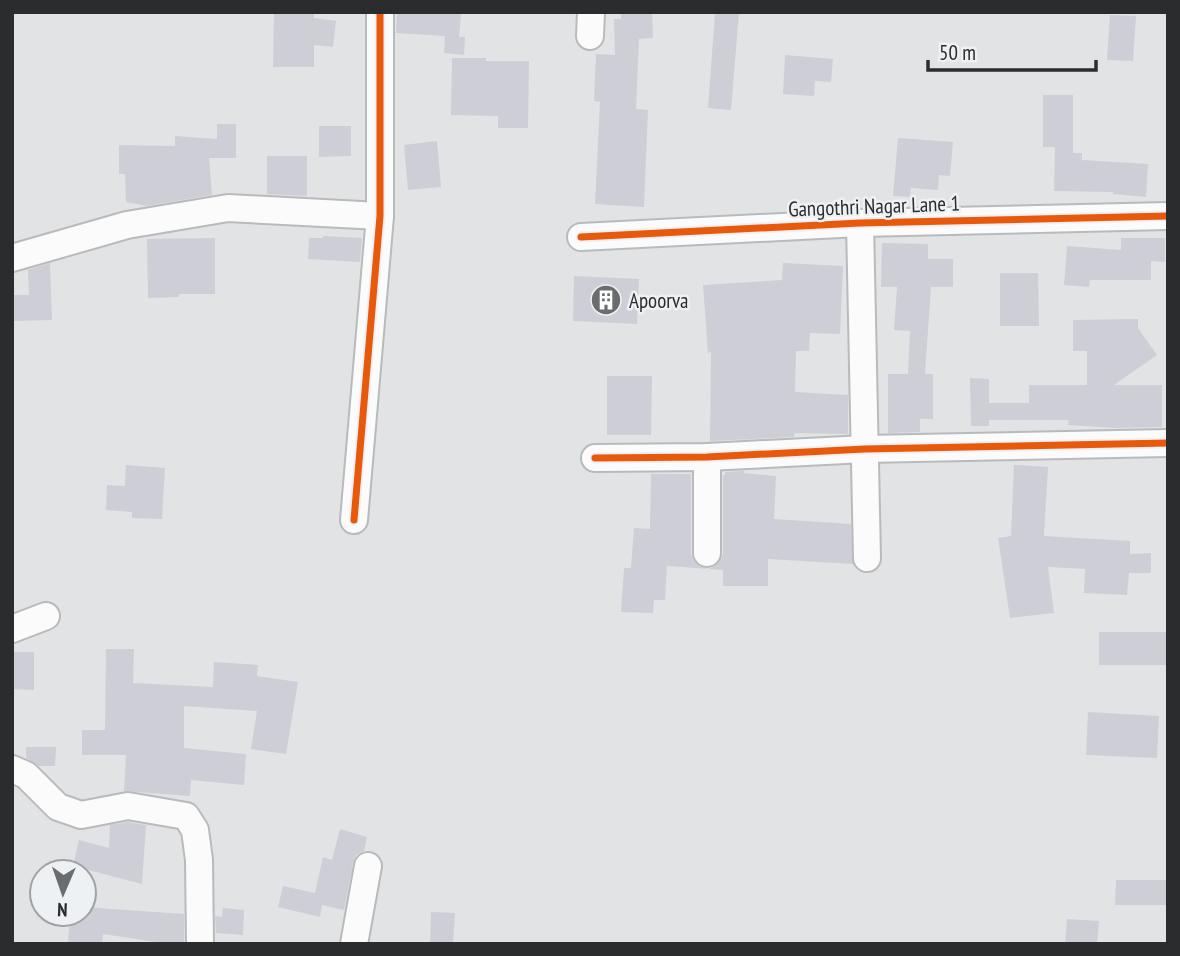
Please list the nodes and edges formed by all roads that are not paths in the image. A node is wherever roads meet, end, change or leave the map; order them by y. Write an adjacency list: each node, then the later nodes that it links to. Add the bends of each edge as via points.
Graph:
1 (380, 12): 2 (street)
2 (380, 216): 6 (street, via 228,208 127,225); 11 (street)
3 (1168, 216): 4 (street, Gangothri Nagar Lane 1)
4 (860, 223): 5 (street, Gangothri Nagar Lane 1); 8 (street)
5 (581, 237)
6 (12, 258)
7 (1168, 443): 8 (street)
8 (865, 449): 9 (street); 13 (street)
9 (706, 457): 10 (street); 12 (street)
10 (595, 458)
11 (354, 520)
12 (707, 553)
13 (867, 558)
14 (46, 616): 15 (street)
15 (12, 629)
16 (12, 769): 18 (street, via 26,775 58,807 81,816 128,806 186,816 197,840)
17 (368, 866): 19 (street)
18 (200, 944)
19 (354, 944)

